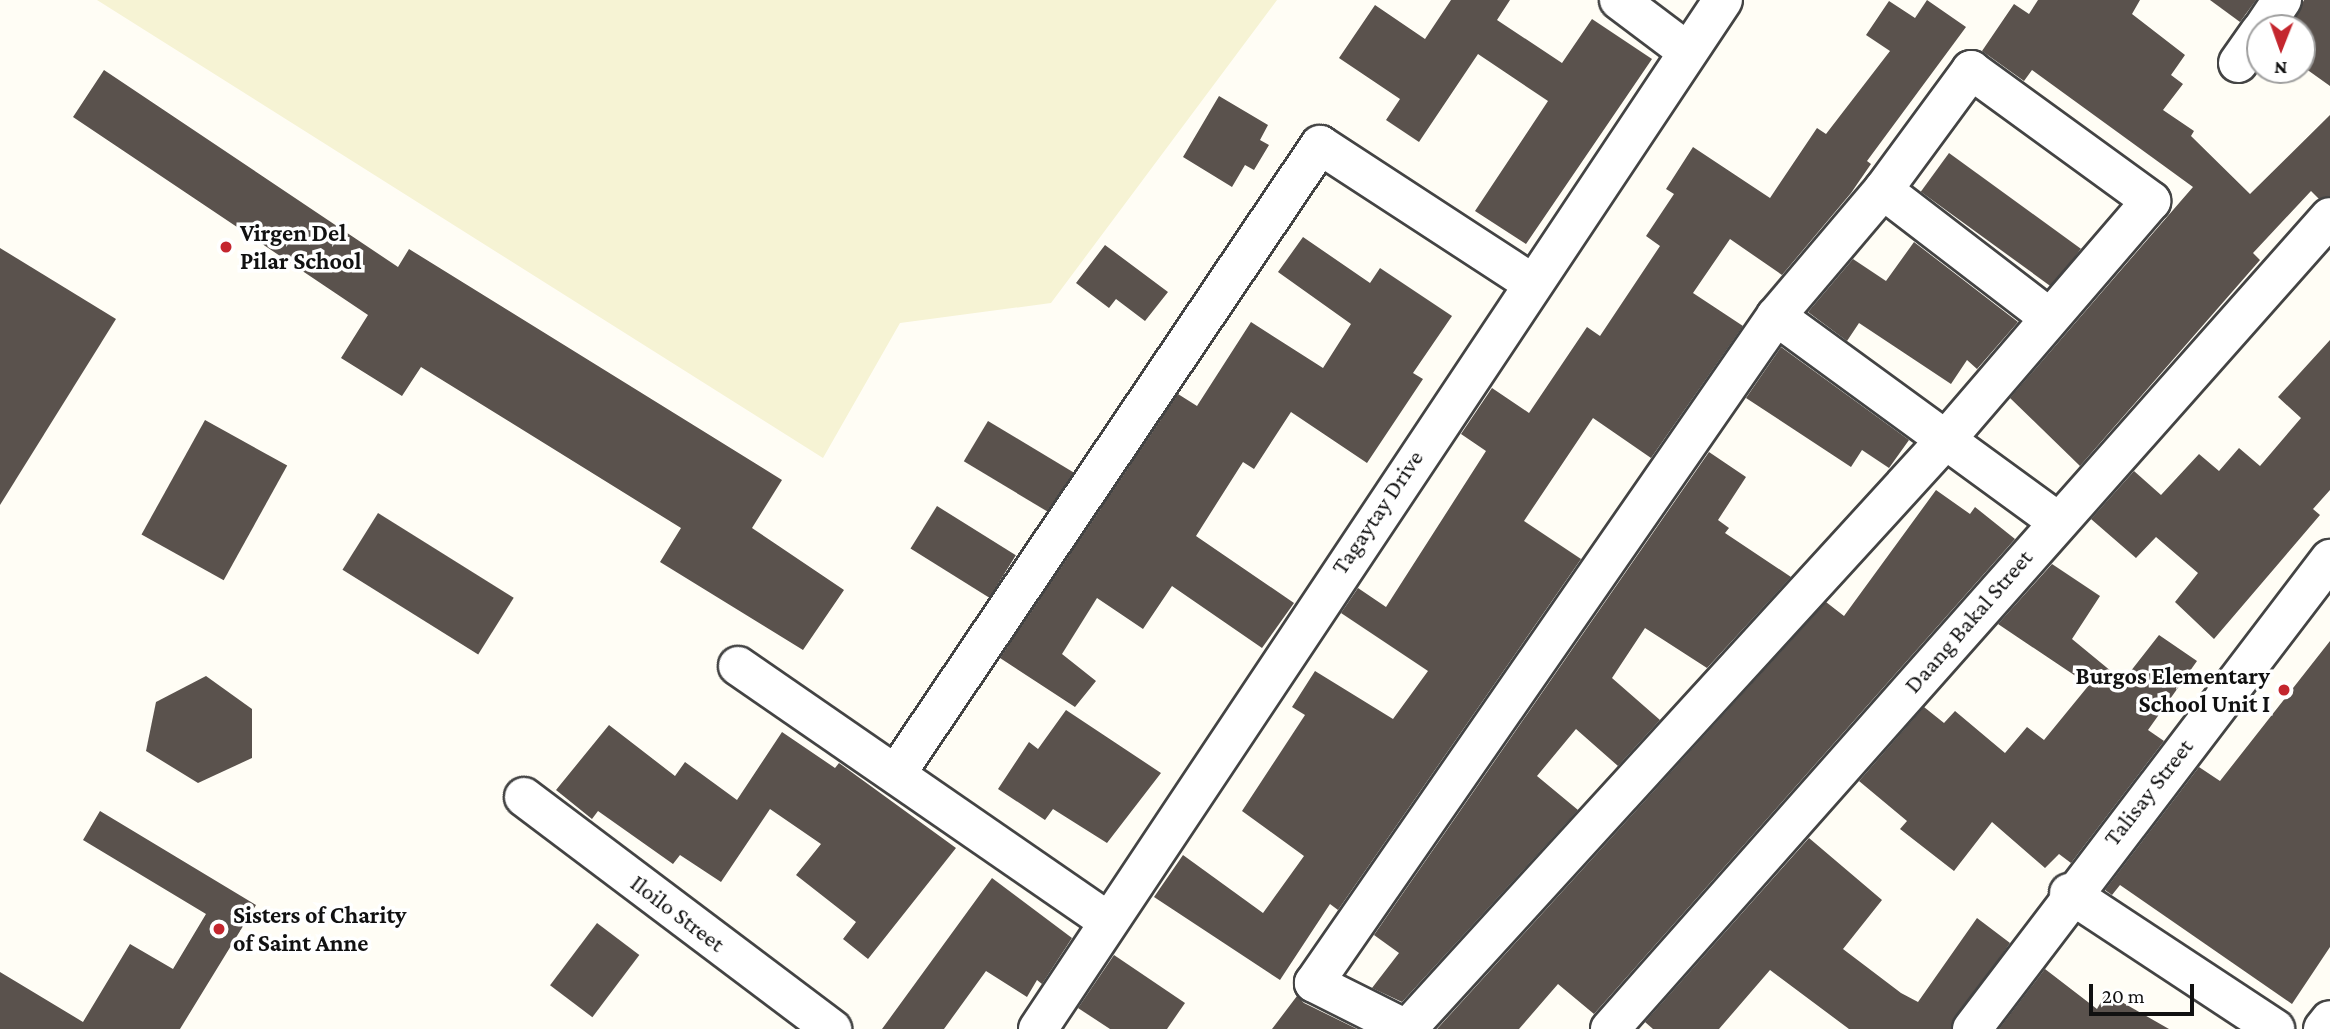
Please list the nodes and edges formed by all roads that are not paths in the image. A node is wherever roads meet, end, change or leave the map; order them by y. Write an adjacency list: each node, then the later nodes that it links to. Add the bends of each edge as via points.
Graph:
1 (1619, 0): 3 (street)
2 (1723, 0): 3 (street, Tagaytay Drive)
3 (1688, 52): 8 (street, Tagaytay Drive)
4 (2246, 52): 5 (street)
5 (2238, 63)
6 (1883, 190): 9 (street); 10 (street); 10 (street, via 1972,70 2151,201)
7 (2330, 217): 12 (street, Daang Bakal Street)
8 (1530, 282): 15 (street, via 1320,145); 18 (street, Tagaytay Drive)
9 (1776, 316): 11 (street); 22 (street, via 1314,983)
10 (2047, 316): 11 (street)
11 (1949, 436): 12 (street); 22 (street)
12 (2057, 521): 23 (street, Daang Bakal Street)
13 (2330, 559): 17 (street, Talisay Street)
14 (738, 666): 15 (street)
15 (898, 771): 18 (street)
16 (524, 797): 20 (street, Iloilo Street)
17 (2069, 894): 24 (street, Talisay Street); 25 (street)
18 (1106, 920): 21 (street, Tagaytay Drive)
19 (2330, 1020): 26 (street)
20 (832, 1029)
21 (1038, 1029)
22 (1407, 1029)
23 (1610, 1029)
24 (1972, 1029)
25 (2276, 1029)
26 (2323, 1029)

